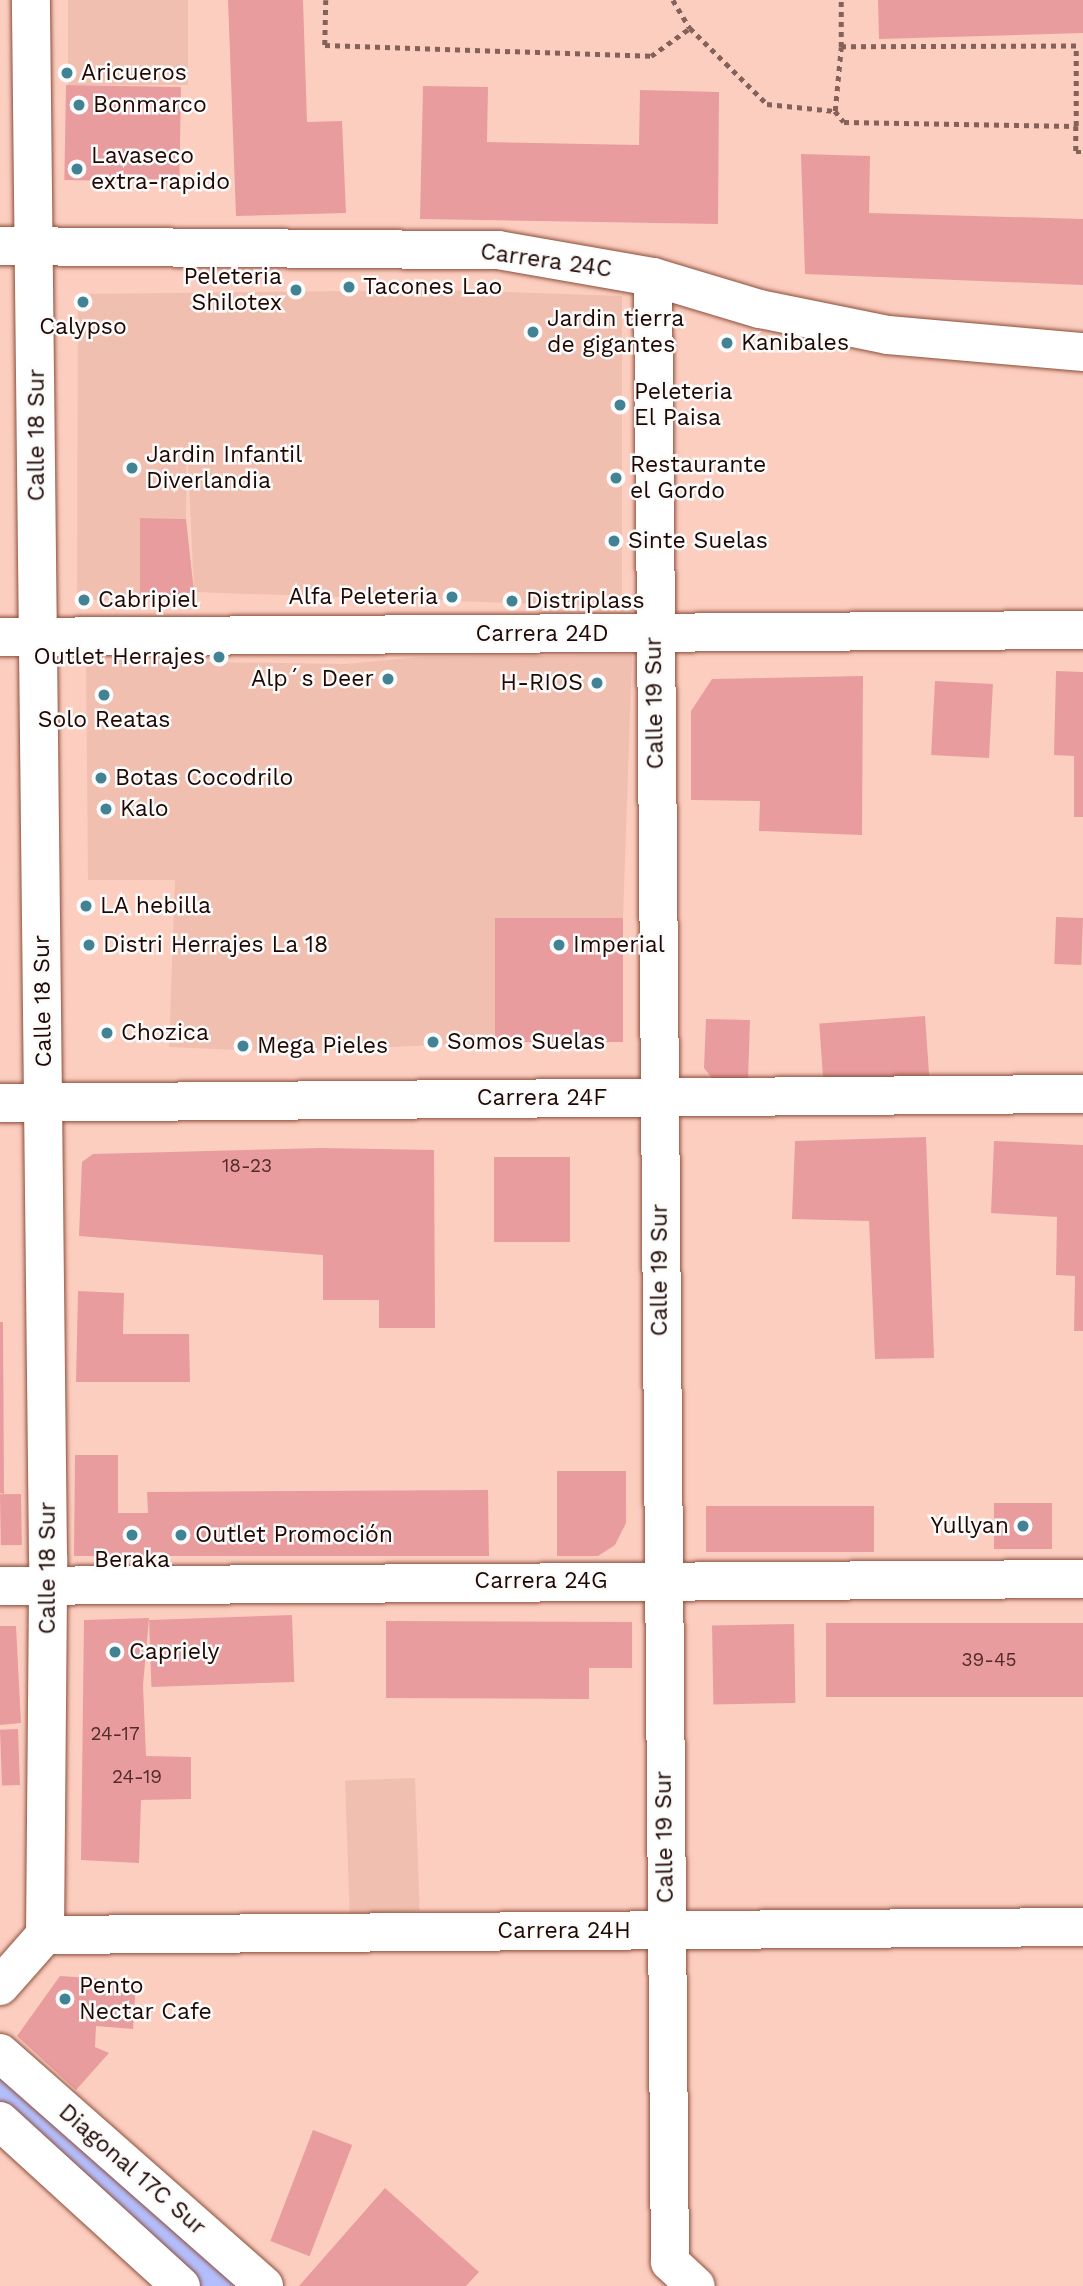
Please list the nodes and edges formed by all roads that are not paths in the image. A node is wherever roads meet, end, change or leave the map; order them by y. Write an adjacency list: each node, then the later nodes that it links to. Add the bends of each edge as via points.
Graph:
1 (31, 0): 2 (street, Calle 18 Sur)
2 (18, 246): 3 (street, Carrera 24C, via 498,250); 8 (street, Calle 18 Sur)
3 (653, 277): 4 (street, Carrera 24C, via 760,309 888,335); 6 (street, Calle 19 Sur)
4 (1083, 352)
5 (1083, 630): 6 (street, Carrera 24D)
6 (654, 633): 8 (street, Carrera 24D); 10 (street, Calle 19 Sur)
7 (0, 637): 8 (street, Carrera 24D)
8 (39, 637): 11 (street, Calle 18 Sur)
9 (1083, 1094): 10 (street, Carrera 24F)
10 (659, 1098): 11 (street, Carrera 24F); 14 (street, Calle 19 Sur)
11 (44, 1102): 12 (street, Carrera 24F); 16 (street, Calle 18 Sur)
12 (0, 1103)
13 (1083, 1579): 14 (street, Carrera 24G)
14 (662, 1580): 16 (street, Carrera 24G); 18 (street, Calle 19 Sur)
15 (0, 1586): 16 (street, Carrera 24G)
16 (48, 1586): 19 (street, Calle 18 Sur)
17 (1083, 1927): 18 (street, Carrera 24H)
18 (667, 1930): 19 (street, Carrera 24H); 23 (street, Calle 19 Sur)
19 (45, 1935): 20 (street)
20 (0, 1986)
21 (0, 2053): 25 (street, Diagonal 17C Sur)
22 (0, 2121): 24 (street)
23 (671, 2278)
24 (181, 2286)
25 (264, 2286)

